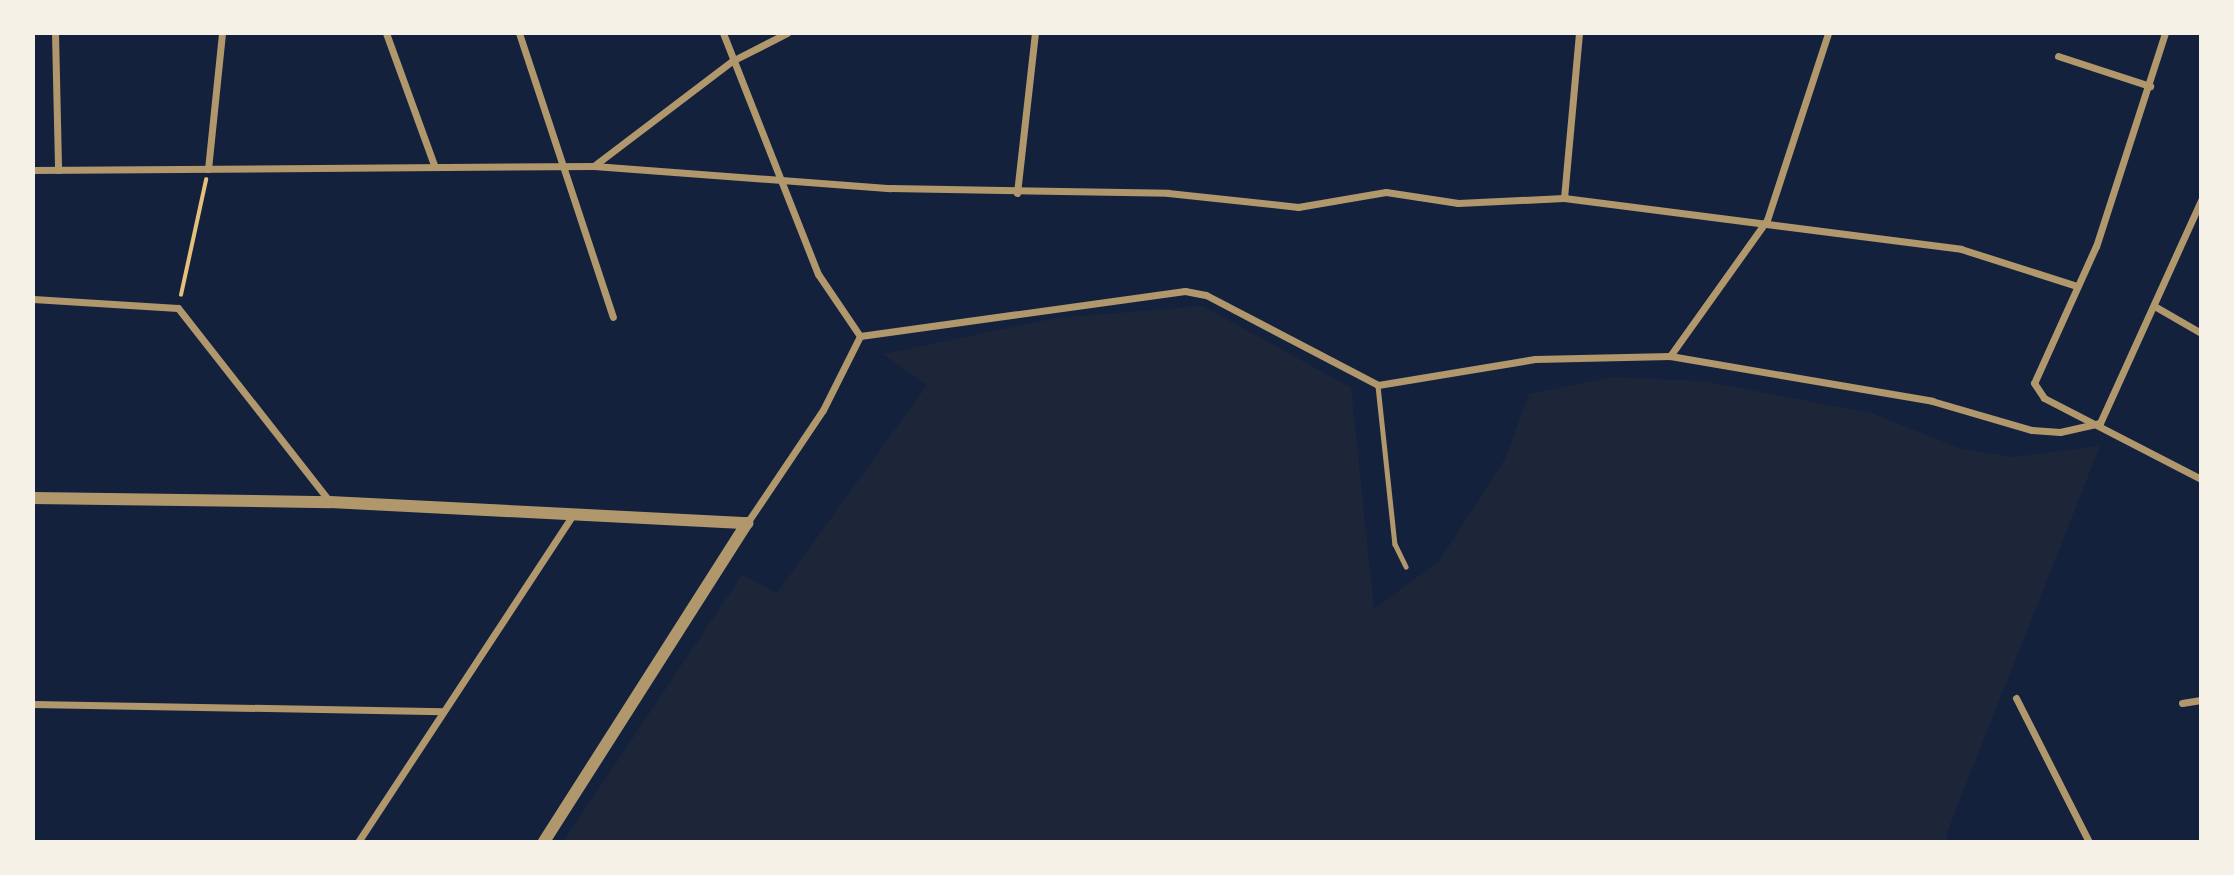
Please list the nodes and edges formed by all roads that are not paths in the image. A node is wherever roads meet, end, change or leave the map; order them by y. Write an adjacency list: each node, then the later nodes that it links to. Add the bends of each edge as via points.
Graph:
1 (55, 33): 19 (street)
2 (222, 33): 17 (street)
3 (386, 33): 14 (street)
4 (519, 33): 15 (street)
5 (723, 33): 12 (street)
6 (787, 33): 12 (street)
7 (1035, 33): 21 (street)
8 (1579, 33): 22 (street)
9 (1828, 33): 24 (street)
10 (2165, 33): 13 (street)
11 (2058, 56): 13 (street)
12 (732, 61): 16 (street); 20 (street)
13 (2150, 86): 25 (street)
14 (434, 165): 15 (street); 17 (street)
15 (565, 166): 16 (street); 28 (street)
16 (594, 166): 20 (street)
17 (208, 169): 19 (street)
18 (33, 170): 19 (street)
19 (58, 170)
20 (775, 179): 21 (street); 30 (street, via 818,274)
21 (1017, 192): 22 (street, via 1168,193 1298,206 1386,192 1458,203)
22 (1563, 198): 24 (street)
23 (2201, 200): 27 (street)
24 (1767, 220): 25 (street, via 1961,249); 31 (street)
25 (2077, 286): 33 (street, via 2036,375 2036,390)
26 (33, 299): 36 (street, via 178,308)
27 (2156, 307): 29 (street); 33 (street)
28 (613, 317)
29 (2201, 332)
30 (860, 336): 32 (street, via 1185,291 1206,295); 38 (street, via 823,410)
31 (1670, 356): 32 (street, via 1535,359); 33 (street, via 1932,401 2032,430 2060,432)
32 (1378, 385): 39 (lane, via 1395,544)
33 (2100, 422): 34 (street)
34 (2201, 479)
35 (33, 498): 36 (street)
36 (330, 502): 37 (street)
37 (574, 514): 38 (street); 44 (street)
38 (747, 523): 46 (street)
39 (1406, 567)
40 (2016, 698): 47 (street)
41 (2201, 700): 42 (street)
42 (2182, 702)
43 (33, 704): 44 (street)
44 (443, 711): 45 (street)
45 (358, 842)
46 (544, 842)
47 (2089, 842)

